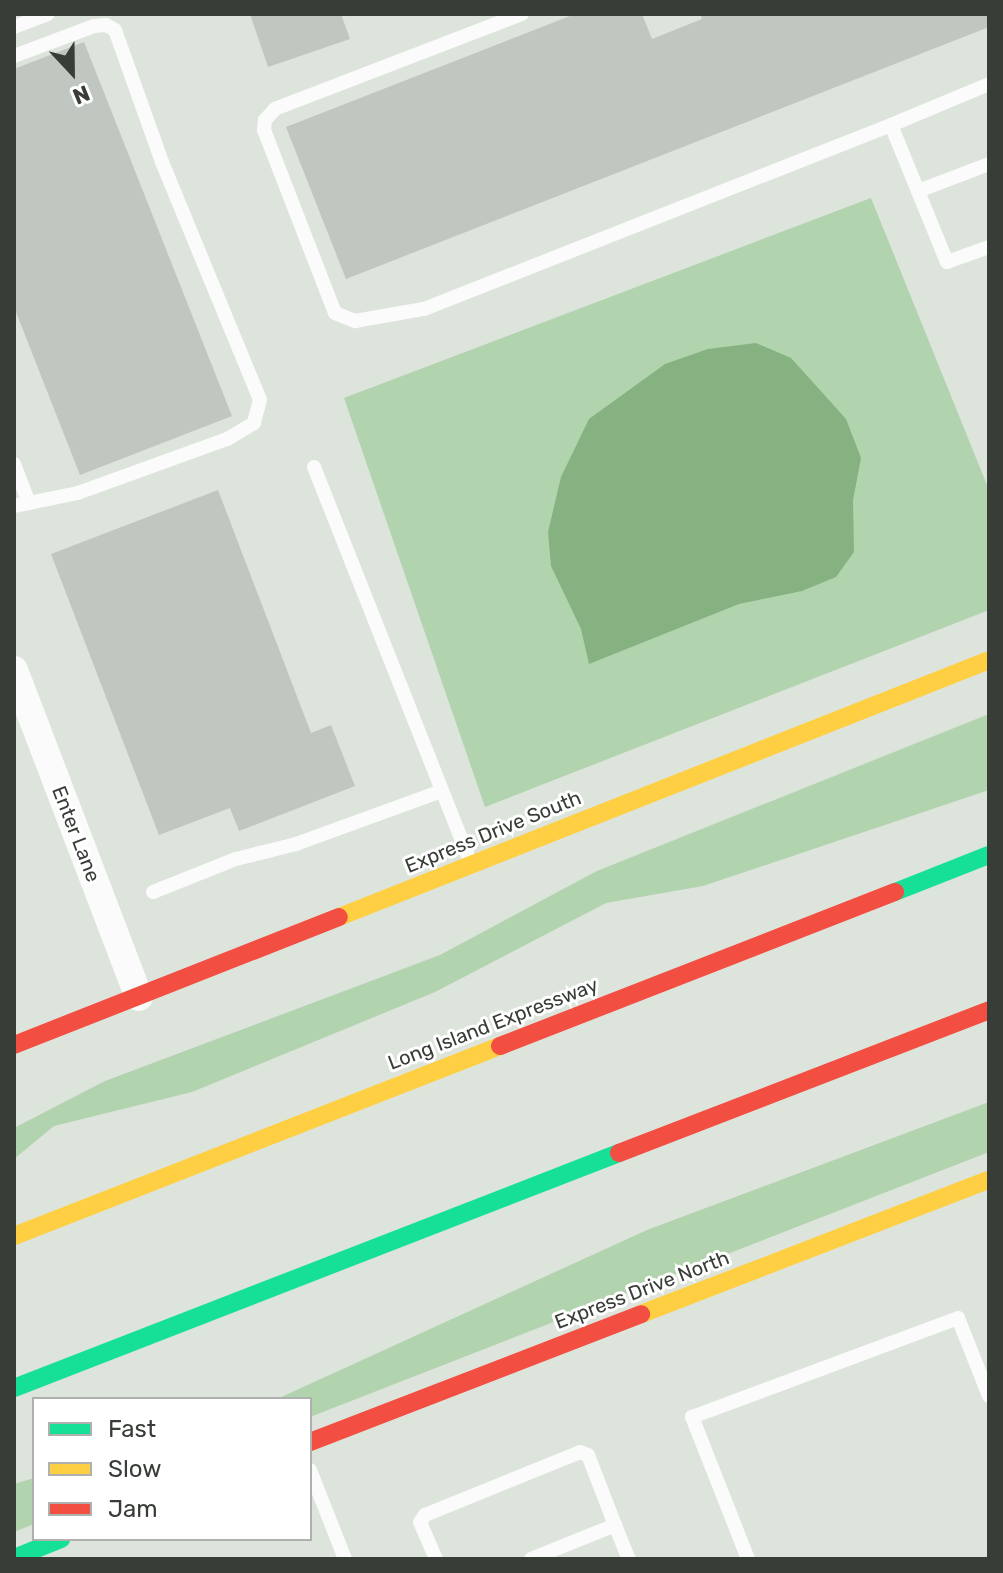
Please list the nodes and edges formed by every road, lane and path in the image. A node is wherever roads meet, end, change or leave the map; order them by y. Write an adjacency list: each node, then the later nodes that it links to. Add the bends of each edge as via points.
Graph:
1 (48, 14): 3 (lane)
2 (522, 14): 6 (lane, via 275,109 265,120 264,130 335,313 355,321 424,309)
3 (14, 27)
4 (14, 56): 12 (lane, via 94,26 115,30 162,162 260,400 254,423 227,439 106,485)
5 (989, 84): 6 (lane)
6 (891, 125): 8 (lane)
7 (989, 164): 8 (lane)
8 (918, 191): 9 (lane, via 947,262)
9 (989, 247)
10 (14, 464): 12 (lane)
11 (314, 467): 15 (lane)
12 (21, 504)
13 (989, 660): 17 (main road, Express Drive South)
14 (14, 670): 19 (street, Enter Lane)
15 (442, 791): 17 (lane); 18 (lane)
16 (989, 855): 23 (main road, Long Island Expressway)
17 (471, 864): 19 (main road, Express Drive South)
18 (153, 892)
19 (139, 997): 21 (main road, Express Drive South)
20 (989, 1010): 24 (main road)
21 (14, 1045)
22 (989, 1180): 26 (main road, Express Drive North)
23 (14, 1236)
24 (14, 1388)
25 (989, 1396): 35 (lane, via 958,1318 692,1417)
26 (312, 1441)
27 (312, 1475): 31 (lane)
28 (615, 1525): 32 (lane, via 588,1455 580,1452 425,1515 420,1522); 33 (lane); 34 (lane)
29 (56, 1541): 30 (main road)
30 (14, 1558)
31 (345, 1559)
32 (436, 1559)
33 (531, 1559)
34 (629, 1559)
35 (748, 1559)

